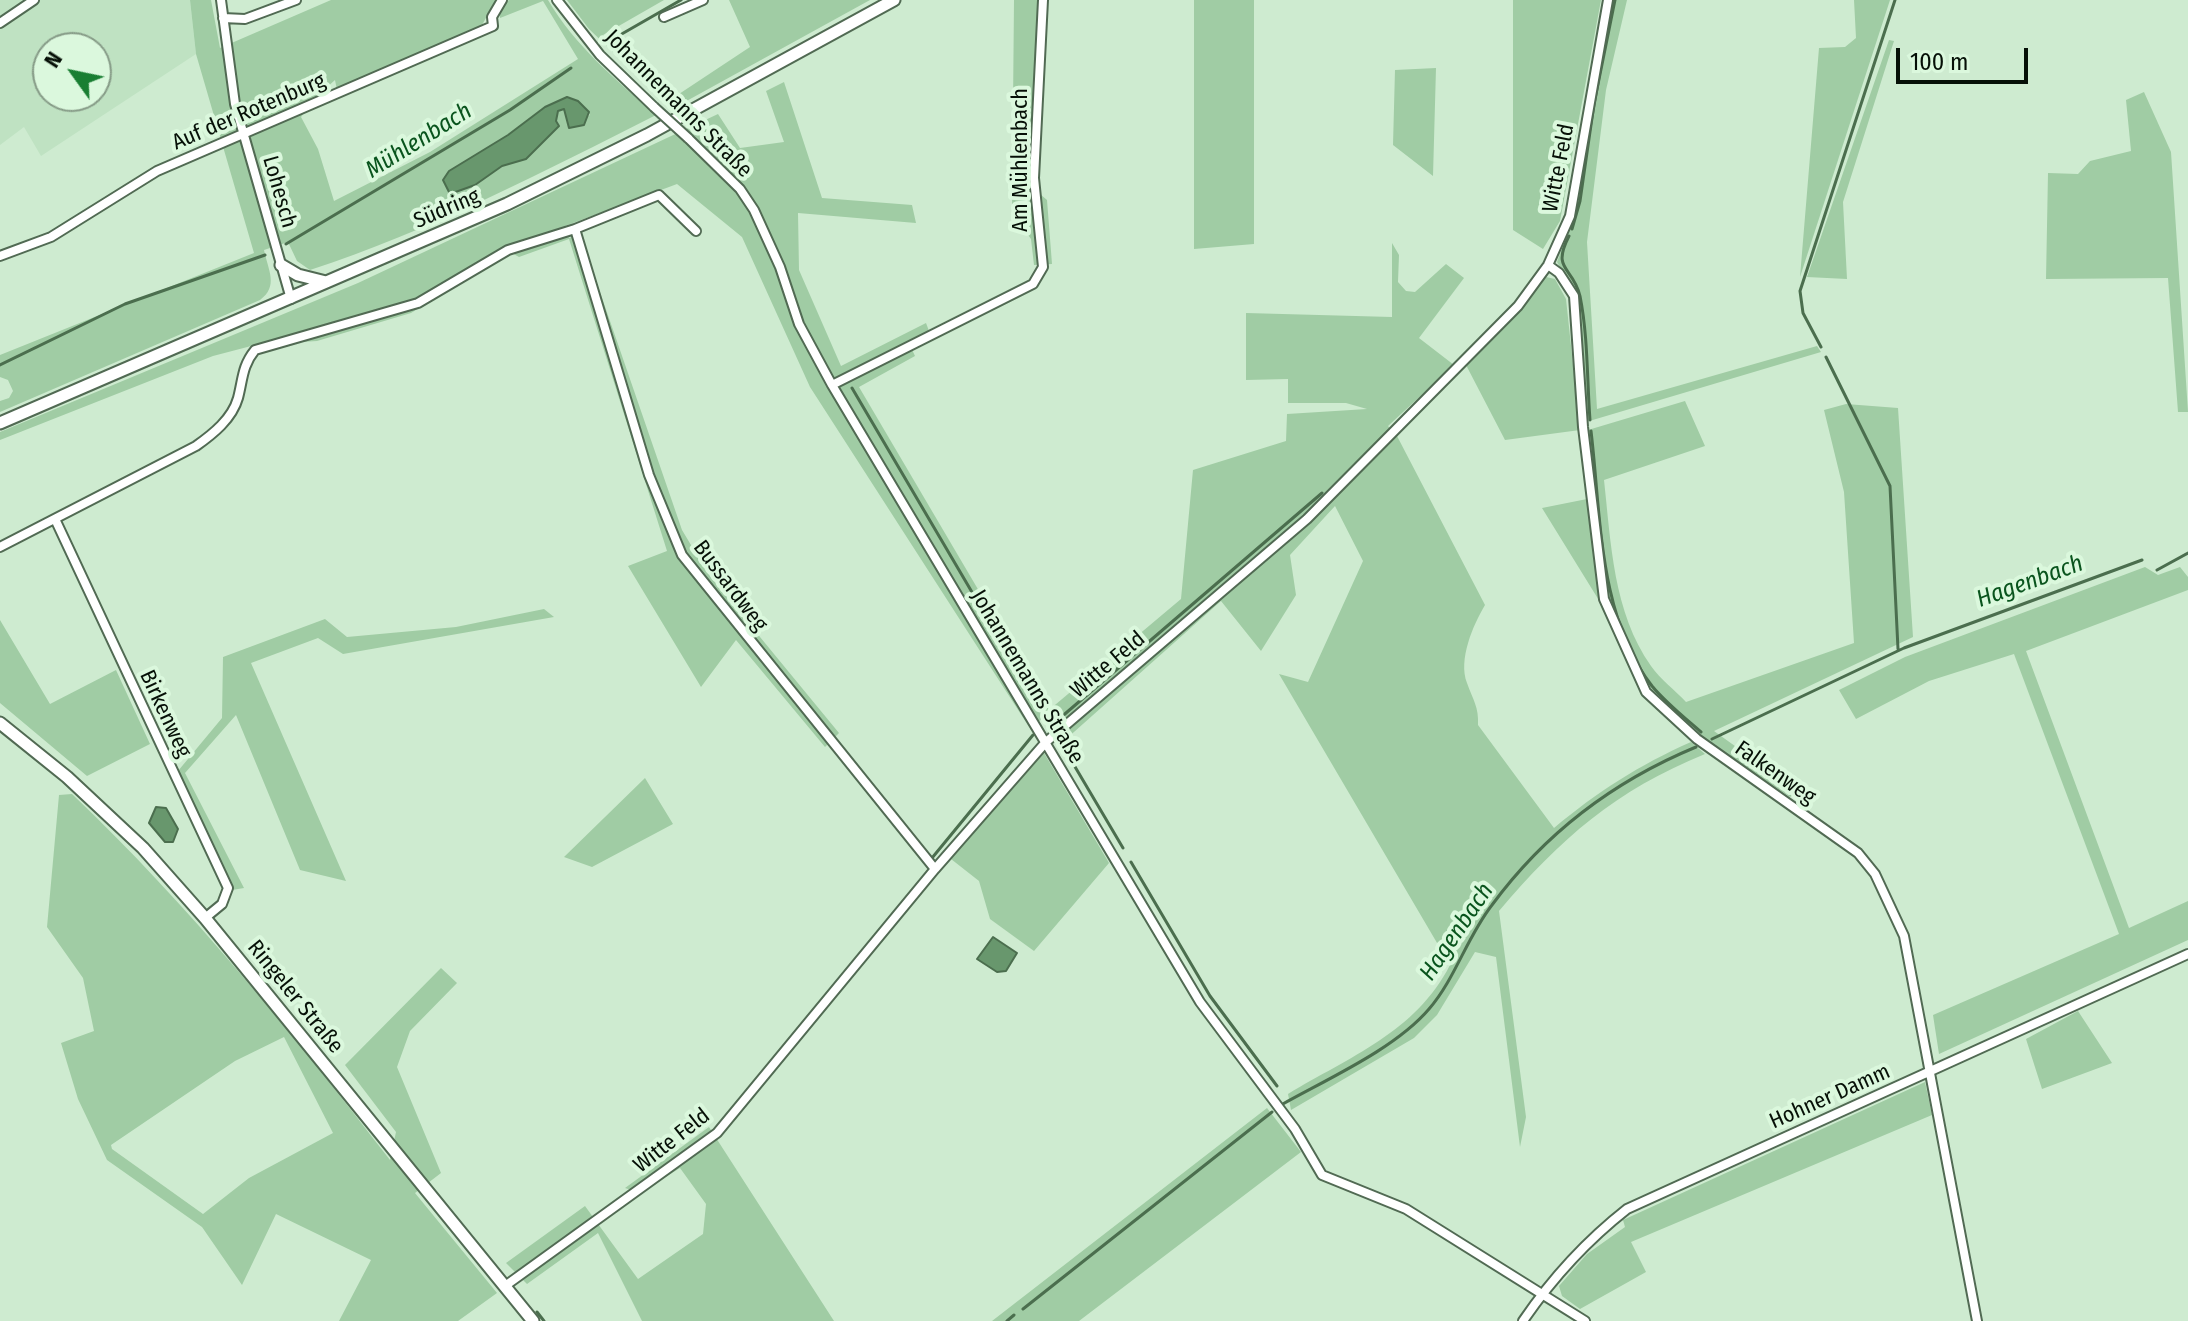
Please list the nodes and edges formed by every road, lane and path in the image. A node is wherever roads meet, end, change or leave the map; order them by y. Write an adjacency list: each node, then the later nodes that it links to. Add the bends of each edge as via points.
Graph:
1 (34, 0): 12 (street)
2 (221, 0): 11 (street, Lohesch)
3 (296, 0): 11 (street, via 245,19)
4 (502, 0): 13 (street, Auf der Rotenburg, via 493,26)
5 (557, 0): 21 (street, Johannemanns Straße, bridge, via 600,55 740,189)
6 (703, 0): 10 (street)
7 (894, 0): 19 (main road, Südring, via 633,142)
8 (1043, 0): 21 (street, Am Mühlenbach, via 1034,178 1043,267 1033,284)
9 (1608, 0): 18 (street, Witte Feld, via 1570,216)
10 (664, 17)
11 (223, 18): 13 (street, Lohesch)
12 (0, 23)
13 (244, 136): 16 (street, Auf der Rotenburg, via 157,171 51,237); 17 (street, Lohesch)
14 (575, 229): 15 (street, via 659,195); 23 (street, via 508,250 418,303 255,350 244,363 237,401 215,433); 27 (street, Bussardweg, via 649,475 682,555)
15 (696, 231)
16 (0, 256)
17 (281, 265): 19 (main road); 20 (street, Lohesch)
18 (1548, 265): 26 (street, Witte Feld, via 1518,306 1307,519); 30 (street, Falkenweg, via 1574,296 1592,513 1612,621 1646,692 1697,739 1858,853 1875,874 1904,936)
19 (327, 282): 20 (main road, Südring)
20 (291, 299): 22 (main road, Südring)
21 (832, 385): 26 (street, Johannemanns Straße)
22 (0, 423)
23 (55, 519): 24 (street); 28 (street, Birkenweg, via 228,888 222,904)
24 (0, 547)
25 (0, 723): 28 (main road, Ringeler Straße, via 143,848)
26 (1046, 742): 27 (street, Witte Feld); 32 (street, Johannemanns Straße, via 1200,1002 1295,1129 1322,1175 1406,1209)
27 (935, 869): 31 (street, Witte Feld, via 717,1133)
28 (205, 918): 31 (main road, Ringeler Straße)
29 (2188, 954): 30 (street, Hohner Damm)
30 (1930, 1071): 32 (street, Hohner Damm, via 1627,1209 1592,1236); 36 (street, Falkenweg)
31 (505, 1286): 33 (main road, Ringeler Straße)
32 (1542, 1294): 34 (street, Hohner Damm); 35 (street, Johannemanns Straße)
33 (533, 1321)
34 (1523, 1321)
35 (1585, 1321)
36 (1977, 1321)

